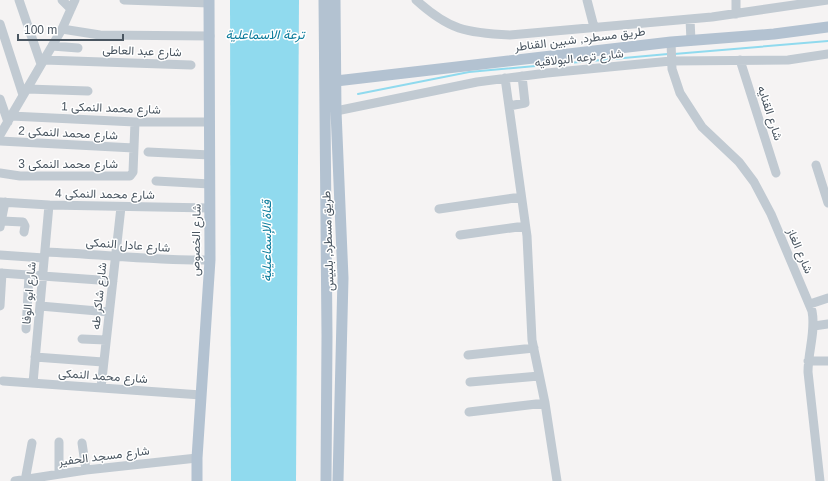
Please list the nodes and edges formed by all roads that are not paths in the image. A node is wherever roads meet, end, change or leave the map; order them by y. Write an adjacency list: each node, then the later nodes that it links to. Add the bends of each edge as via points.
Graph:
1 (19, 0): 26 (street)
2 (62, 0): 11 (street)
3 (124, 0): 10 (street)
4 (324, 0): 101 (main road, طريق مسطرد, بلبيس)
5 (335, 0): 30 (main road, طريق مسطرد, بلبيس)
6 (416, 0): 15 (street, via 433,16 449,26 481,34 510,35)
7 (587, 0): 15 (street)
8 (736, 0): 12 (street)
9 (828, 0): 12 (street)
10 (209, 2): 18 (main road, شارع الخصوص)
11 (73, 4): 17 (street)
12 (736, 14): 13 (street)
13 (690, 19): 15 (street); 19 (street)
14 (0, 24): 32 (street)
15 (594, 27)
16 (828, 27): 19 (main road, طريق مسطرد, شبين القناطر)
17 (62, 29): 18 (street, via 100,35); 21 (street)
18 (210, 36): 38 (main road, شارع الخصوص)
19 (691, 41): 20 (main road, طريق مسطرد, شبين القناطر)
20 (671, 42): 25 (street, شارع الغاز); 30 (main road, طريق مسطرد, شبين القناطر)
21 (52, 46): 22 (street); 26 (street)
22 (78, 48)
23 (828, 54): 24 (street, شارع ترعه البولاقيه, via 788,60)
24 (740, 60): 25 (street, شارع ترعه البولاقيه); 45 (street, شارع القنايه)
25 (671, 61): 28 (street, شارع ترعه البولاقيه); 69 (street, شارع الغاز, via 677,86 691,112 711,137 739,162 754,182 771,214)
26 (43, 62): 27 (street, شارع عبد العاطى); 32 (street)
27 (191, 65)
28 (522, 76): 29 (street, شارع ترعه البولاقيه); 34 (street, via 525,104)
29 (505, 78): 34 (street); 35 (street, شارع ترعه البولاقيه)
30 (336, 81): 35 (main road, طريق مسطرد, بلبيس)
31 (88, 91): 32 (street)
32 (25, 92): 36 (street)
33 (0, 99): 36 (street)
34 (509, 106): 49 (street)
35 (336, 111): 102 (main road, طريق مسطرد, بلبيس, via 343,278)
36 (9, 119): 37 (street, شارع محمد النمكى 1); 39 (street)
37 (135, 122): 38 (street, شارع محمد النمكى 1); 41 (street, شارع محمد النمكى 3)
38 (210, 122): 43 (main road, شارع الخصوص)
39 (0, 135)
40 (0, 141): 41 (street, شارع محمد النمكى 2)
41 (134, 148): 46 (street, شارع محمد النمكى 3, via 133,172 128,176 20,176)
42 (148, 152): 43 (street)
43 (210, 155): 48 (main road, شارع الخصوص)
44 (816, 165): 51 (street)
45 (776, 172)
46 (0, 173)
47 (156, 181): 48 (street)
48 (210, 184): 54 (main road, شارع الخصوص)
49 (521, 197): 55 (street); 57 (street)
50 (2, 202): 52 (street, شارع محمد النمكى 4); 56 (street)
51 (828, 203)
52 (49, 206): 53 (street, شارع محمد النمكى 4); 61 (street, شارع ابو الوفا)
53 (121, 206): 54 (street, شارع محمد النمكى 4); 62 (street, شارع شاكر طه)
54 (210, 208): 63 (main road, شارع الخصوص)
55 (439, 208)
56 (1, 224): 58 (street, via 23,222)
57 (525, 226): 59 (street); 78 (street)
58 (24, 232)
59 (460, 235)
60 (0, 255): 61 (street, شارع عادل النمكى)
61 (44, 255): 62 (street, شارع عادل النمكى); 66 (street, شارع ابو الوفا)
62 (115, 255): 63 (street, شارع عادل النمكى); 67 (street, شارع شاكر طه)
63 (210, 260): 89 (main road, شارع الخصوص)
64 (1, 273): 65 (street); 70 (street)
65 (29, 276): 66 (street); 75 (street)
66 (42, 277): 67 (street); 71 (street, شارع ابو الوفا)
67 (113, 281): 72 (street, شارع شاكر طه)
68 (828, 298): 69 (street)
69 (810, 304): 74 (street, شارع الغاز)
70 (0, 306)
71 (40, 306): 72 (street); 80 (street, شارع ابو الوفا)
72 (109, 312): 77 (street, شارع شاكر طه)
73 (828, 324): 74 (street)
74 (814, 326): 83 (street, شارع الغاز)
75 (26, 329)
76 (82, 339): 77 (street)
77 (106, 340): 82 (street, شارع شاكر طه)
78 (534, 348): 79 (street); 84 (street)
79 (468, 354)
80 (35, 357): 82 (street); 87 (street, شارع ابو الوفا)
81 (828, 361): 83 (street)
82 (103, 362): 88 (street, شارع شاكر طه)
83 (808, 362): 104 (street, شارع الغاز)
84 (539, 376): 86 (street); 90 (street)
85 (3, 381): 87 (street, شارع محمد النمكى)
86 (470, 382)
87 (33, 383): 88 (street, شارع محمد النمكى)
88 (100, 388): 89 (street, شارع محمد النمكى)
89 (201, 395): 95 (main road, شارع الخصوص)
90 (545, 403): 91 (street); 103 (street)
91 (469, 412)
92 (59, 442): 97 (street)
93 (32, 443): 98 (street)
94 (82, 443): 96 (street)
95 (197, 458): 96 (street, شارع مسجد الحفير); 100 (main road, شارع الخصوص)
96 (86, 470): 97 (street, شارع مسجد الحفير)
97 (59, 474): 98 (street, شارع مسجد الحفير)
98 (25, 480): 99 (street, شارع مسجد الحفير)
99 (15, 481)
100 (197, 481)
101 (326, 481)
102 (338, 481)
103 (557, 481)
104 (820, 481)

